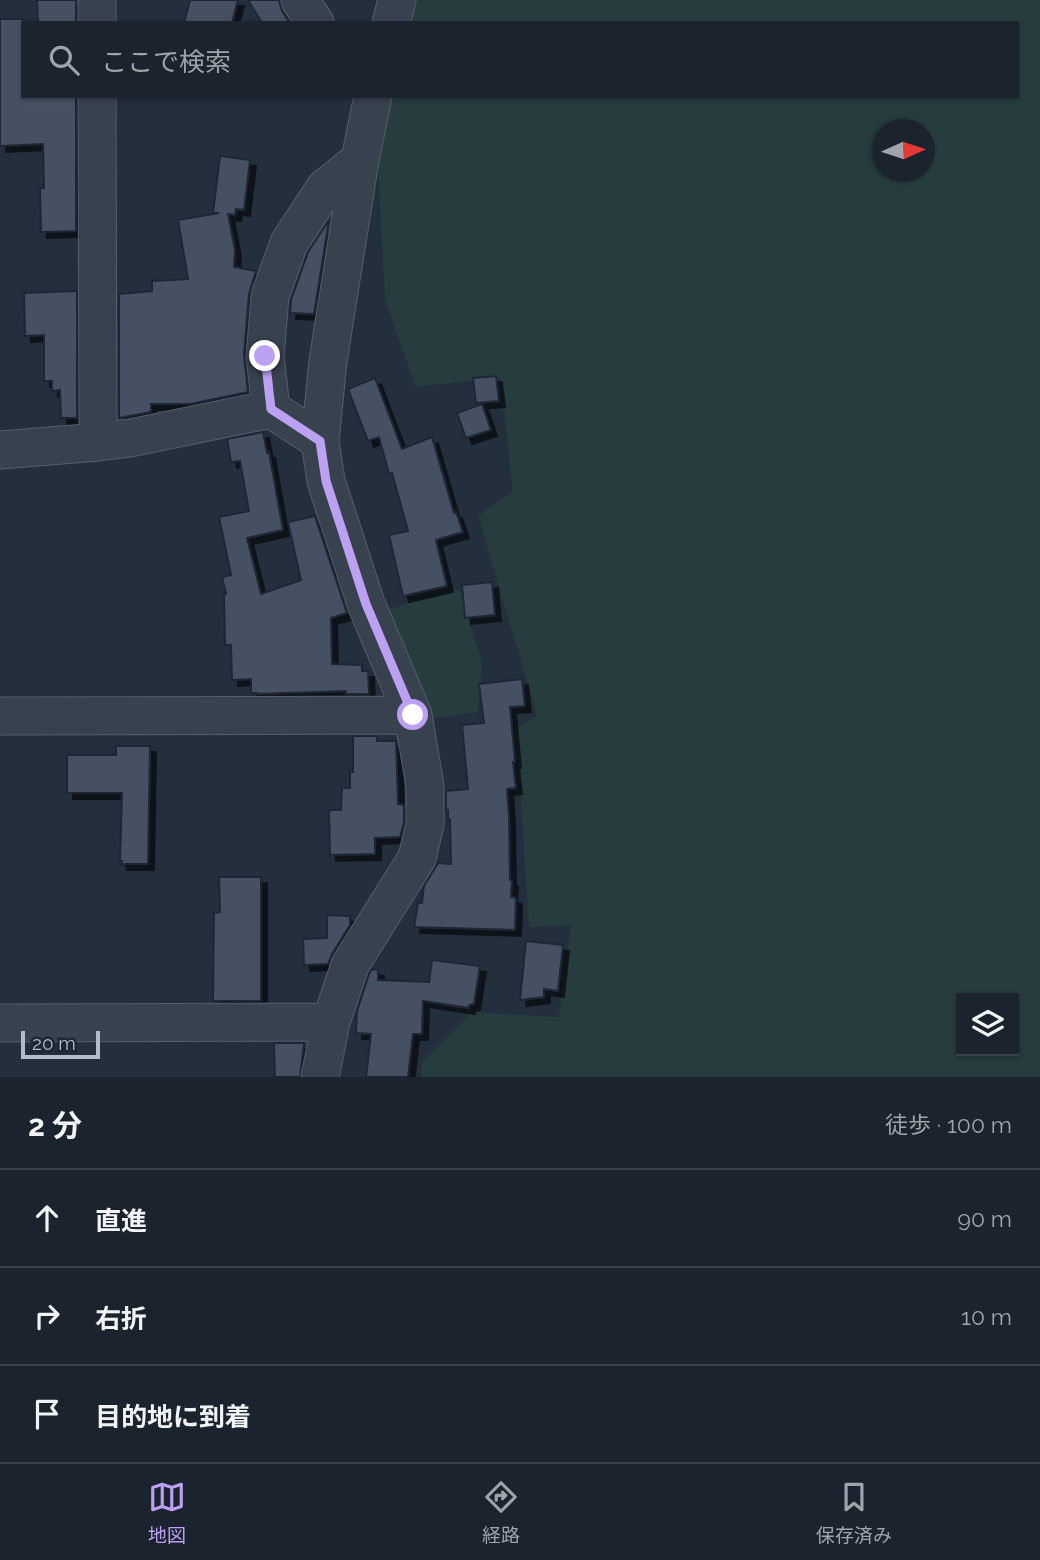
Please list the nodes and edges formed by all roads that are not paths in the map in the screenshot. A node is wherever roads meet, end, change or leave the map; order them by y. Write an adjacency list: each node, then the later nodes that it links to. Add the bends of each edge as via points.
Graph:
1 (97, 0): 4 (street)
2 (300, 0): 5 (street)
3 (397, 0): 6 (street)
4 (97, 21)
5 (314, 21)
6 (392, 21)
7 (97, 98): 12 (street)
8 (373, 98): 9 (street)
9 (360, 160): 10 (street, via 325,188 289,243 270,296 265,356); 11 (street)
10 (271, 409): 11 (street); 12 (street)
11 (320, 441): 14 (street, via 326,481 366,604)
12 (98, 442): 13 (street)
13 (0, 450)
14 (413, 715): 15 (street); 16 (street, via 425,786 425,824 417,858 350,965)
15 (0, 716)
16 (331, 1022): 17 (street); 18 (street)
17 (0, 1023)
18 (320, 1077)

